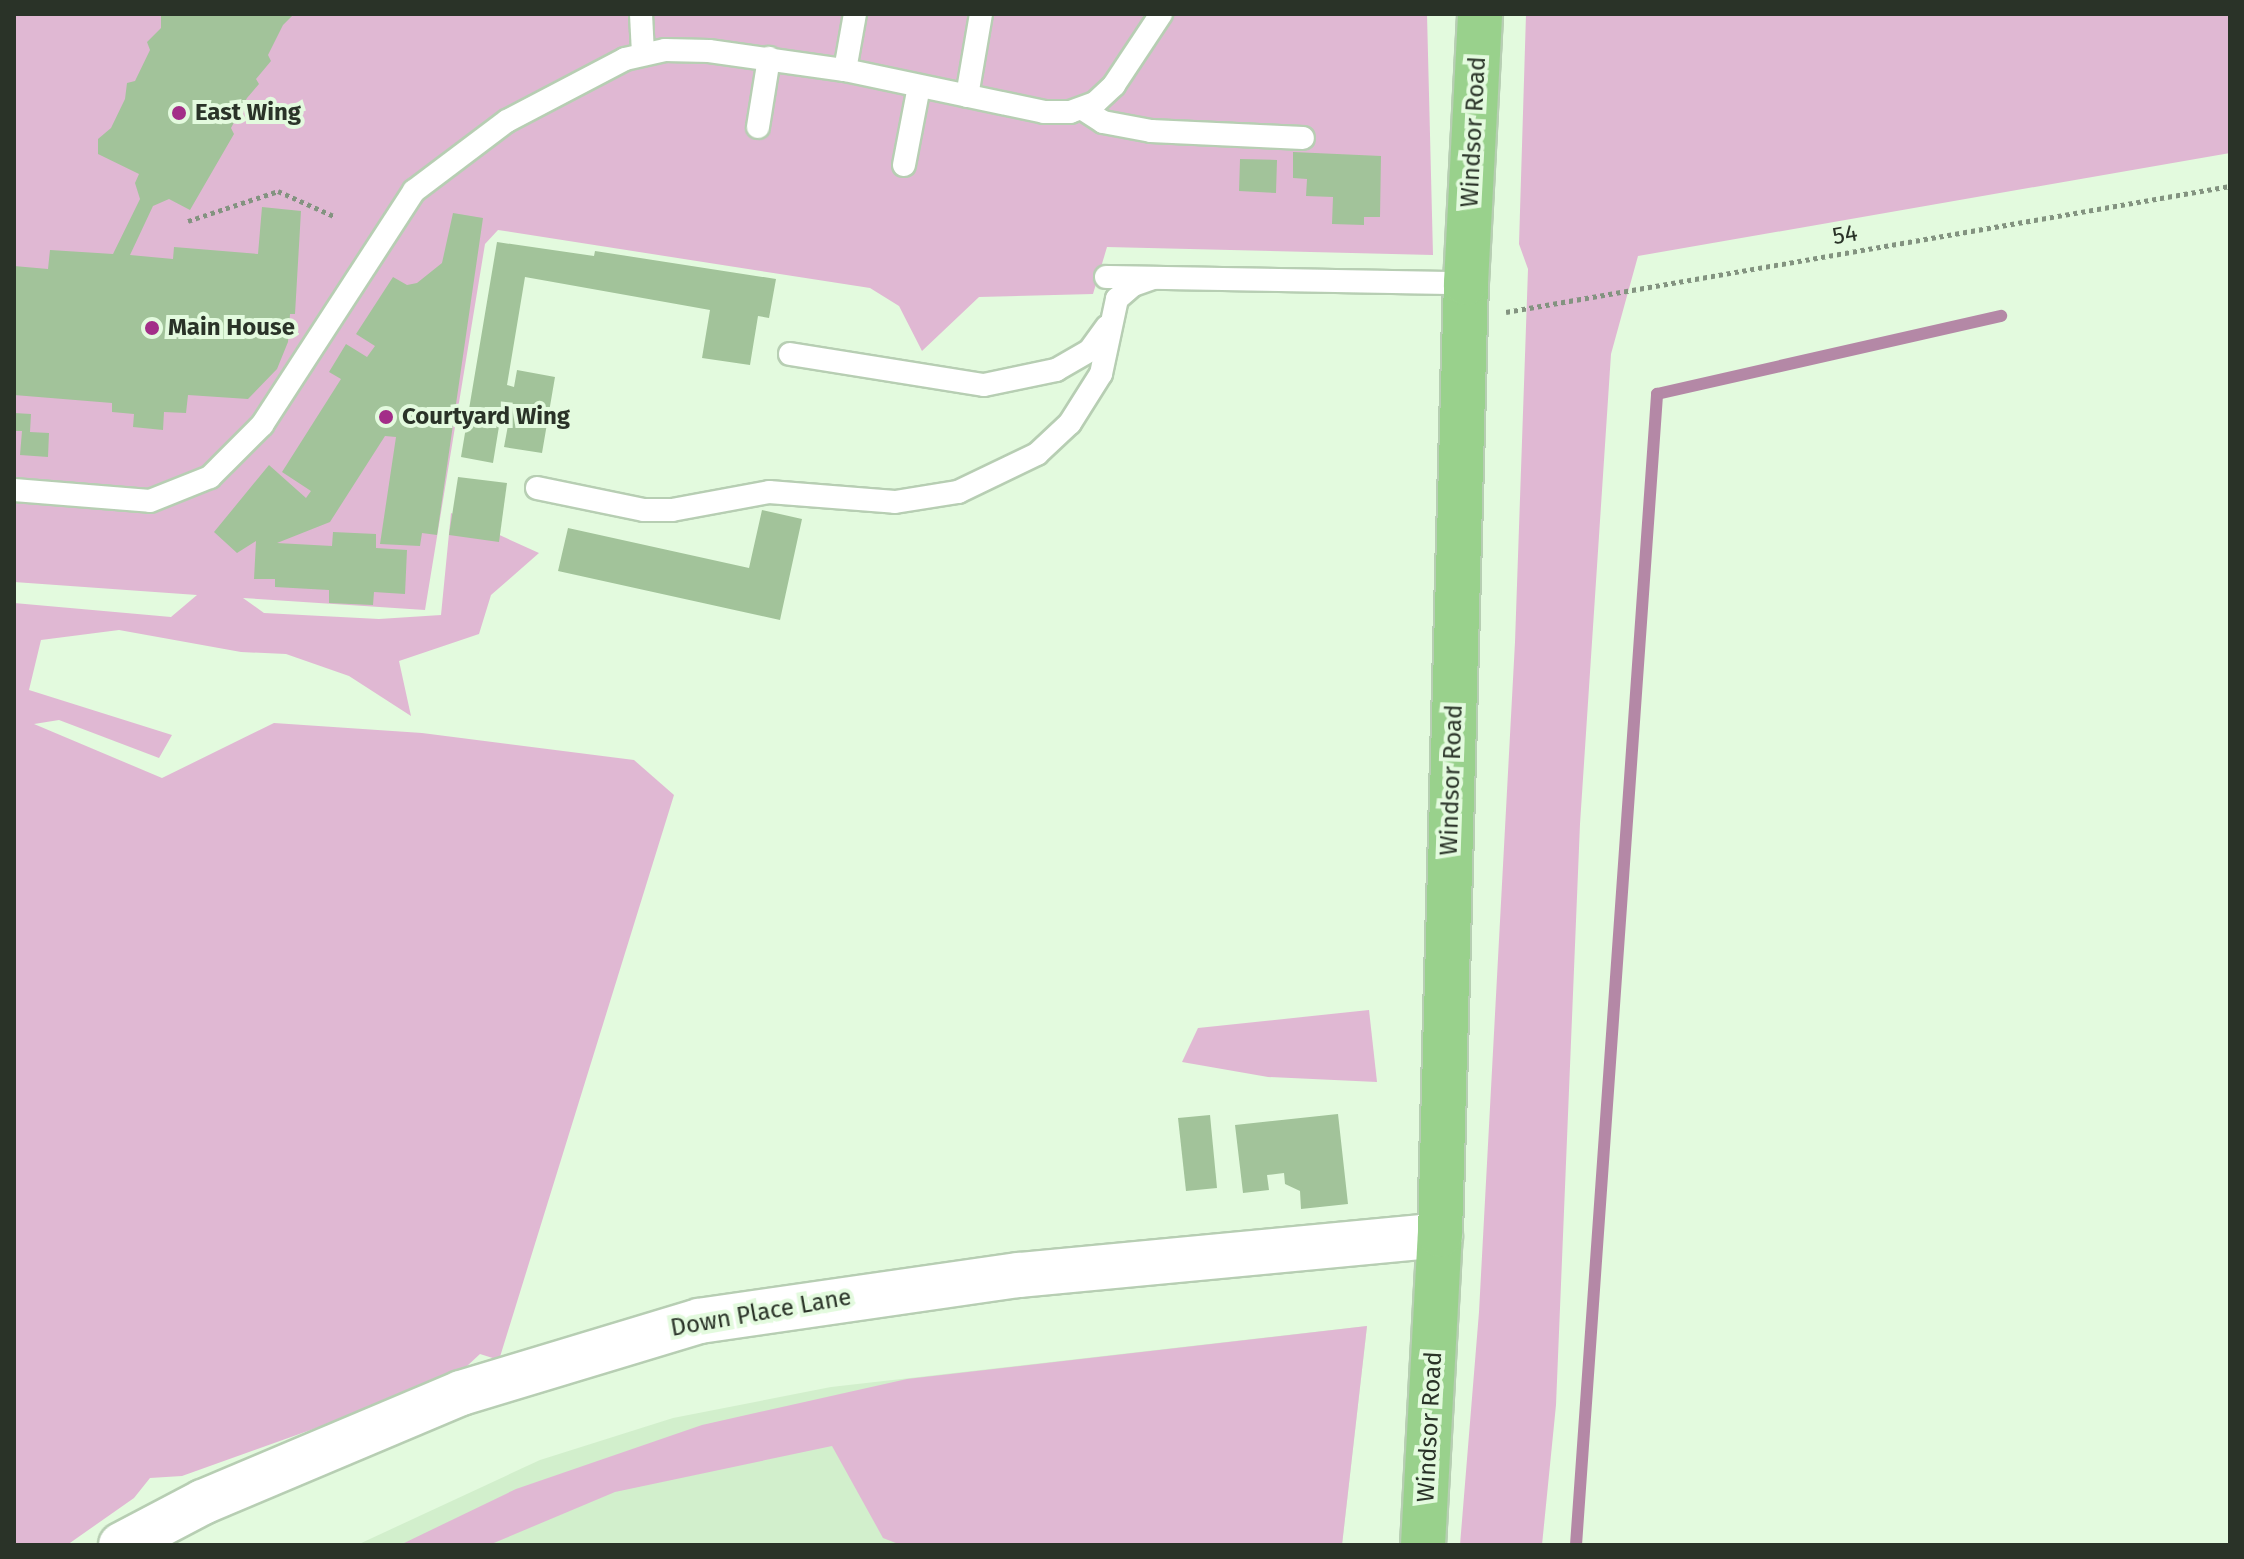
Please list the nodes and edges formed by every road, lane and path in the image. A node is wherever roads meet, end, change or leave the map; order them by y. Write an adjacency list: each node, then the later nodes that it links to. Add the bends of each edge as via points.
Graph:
1 (641, 14): 6 (lane)
2 (855, 14): 8 (lane)
3 (981, 14): 10 (lane)
4 (1161, 14): 11 (lane, via 1114,85)
5 (1480, 14): 20 (main road, Windsor Road)
6 (643, 54): 7 (lane, via 688,50); 24 (lane, via 536,103 430,175 398,210 262,425 210,477 150,501)
7 (769, 58): 8 (lane); 12 (lane)
8 (845, 70): 9 (lane)
9 (919, 86): 10 (lane); 14 (lane)
10 (967, 96): 11 (lane, via 1044,112)
11 (1083, 109): 13 (lane, via 1103,122 1151,131)
12 (758, 127)
13 (1303, 138)
14 (904, 165)
15 (2230, 186): 20 (path, 54)
16 (334, 216): 17 (path, via 278,191)
17 (188, 221)
18 (1106, 277): 19 (lane)
19 (1153, 278): 20 (lane); 21 (lane, via 1125,291)
20 (1466, 301): 25 (main road, Windsor Road)
21 (1109, 324): 22 (lane, via 1090,350 1056,370 984,385); 23 (lane, via 1101,374 1070,423 1037,454 958,492 895,502 769,492 644,510)
22 (790, 354)
23 (537, 488)
24 (14, 490)
25 (1440, 1235): 26 (street, Down Place Lane, via 1019,1275 699,1321 461,1393 216,1496); 27 (main road, Windsor Road)
26 (121, 1545)
27 (1423, 1545)

